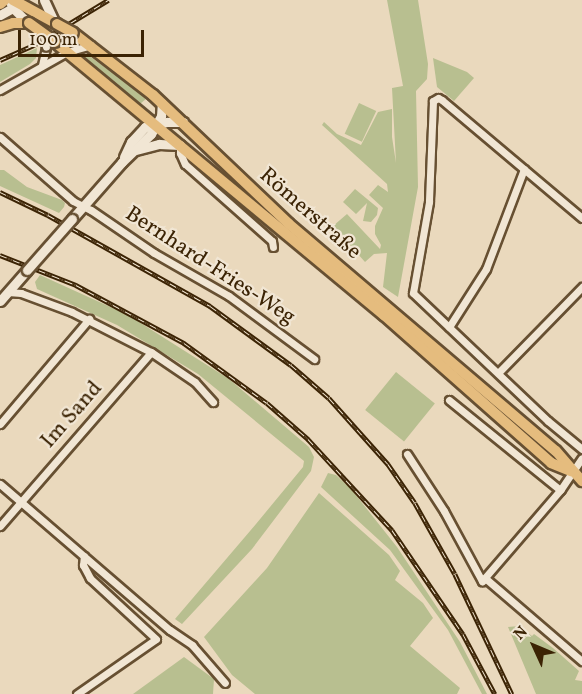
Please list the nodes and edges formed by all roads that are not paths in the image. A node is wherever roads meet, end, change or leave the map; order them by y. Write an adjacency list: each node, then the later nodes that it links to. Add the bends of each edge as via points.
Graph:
1 (14, 2): 2 (main road); 3 (main road, Römerstraße); 4 (main road); 5 (main road)
2 (0, 4)
3 (44, 8): 8 (main road, Römerstraße, bridge, via 54,21)
4 (0, 15)
5 (29, 23): 6 (main road); 7 (main road, Römerstraße, bridge)
6 (0, 27)
7 (51, 44): 9 (main road, Römerstraße); 10 (street)
8 (91, 45): 9 (street); 12 (main road, Römerstraße)
9 (67, 52): 10 (street); 14 (main road, Römerstraße)
10 (42, 65): 11 (street)
11 (0, 90)
12 (162, 103): 13 (main road, Römerstraße); 14 (main road)
13 (183, 122): 14 (main road); 37 (main road, Römerstraße, via 289,224 556,451)
14 (157, 124): 16 (main road, Römerstraße); 17 (main road); 18 (main road, via 145,127 131,142)
15 (0, 137): 20 (street, Bernhard-Fries-Weg, via 73,201)
16 (180, 145): 17 (main road, via 159,144); 22 (street, via 184,164); 37 (main road, Römerstraße, via 384,315 551,463)
17 (134, 151): 18 (main road)
18 (122, 162): 20 (main road)
19 (524, 169): 21 (street); 27 (street, via 486,269); 27 (street, via 438,98 433,101 429,202 413,293)
20 (84, 206): 24 (main road, bridge); 29 (street, Bernhard-Fries-Weg, via 154,253 244,305)
21 (582, 218)
22 (273, 247)
23 (582, 287): 30 (street)
24 (4, 291): 25 (main road); 26 (street, via 21,293)
25 (0, 302)
26 (89, 319): 28 (street); 33 (street)
27 (449, 327): 30 (street)
28 (151, 352): 32 (street, via 195,382); 41 (street, Im Sand)
29 (314, 359)
30 (499, 372): 34 (street, via 548,422)
31 (449, 400): 40 (street)
32 (213, 402)
33 (0, 424)
34 (582, 449)
35 (407, 454): 44 (street, via 482,581)
36 (582, 458): 37 (street)
37 (571, 471): 38 (main road, Römerstraße); 40 (street)
38 (582, 480)
39 (0, 484): 41 (street)
40 (560, 490): 44 (street)
41 (21, 502): 42 (street, Im Sand); 43 (street)
42 (0, 526)
43 (84, 556): 46 (street, via 192,645); 47 (street, via 83,565 90,578 156,639)
44 (485, 578): 45 (street)
45 (582, 661)
46 (225, 683)
47 (77, 694)

